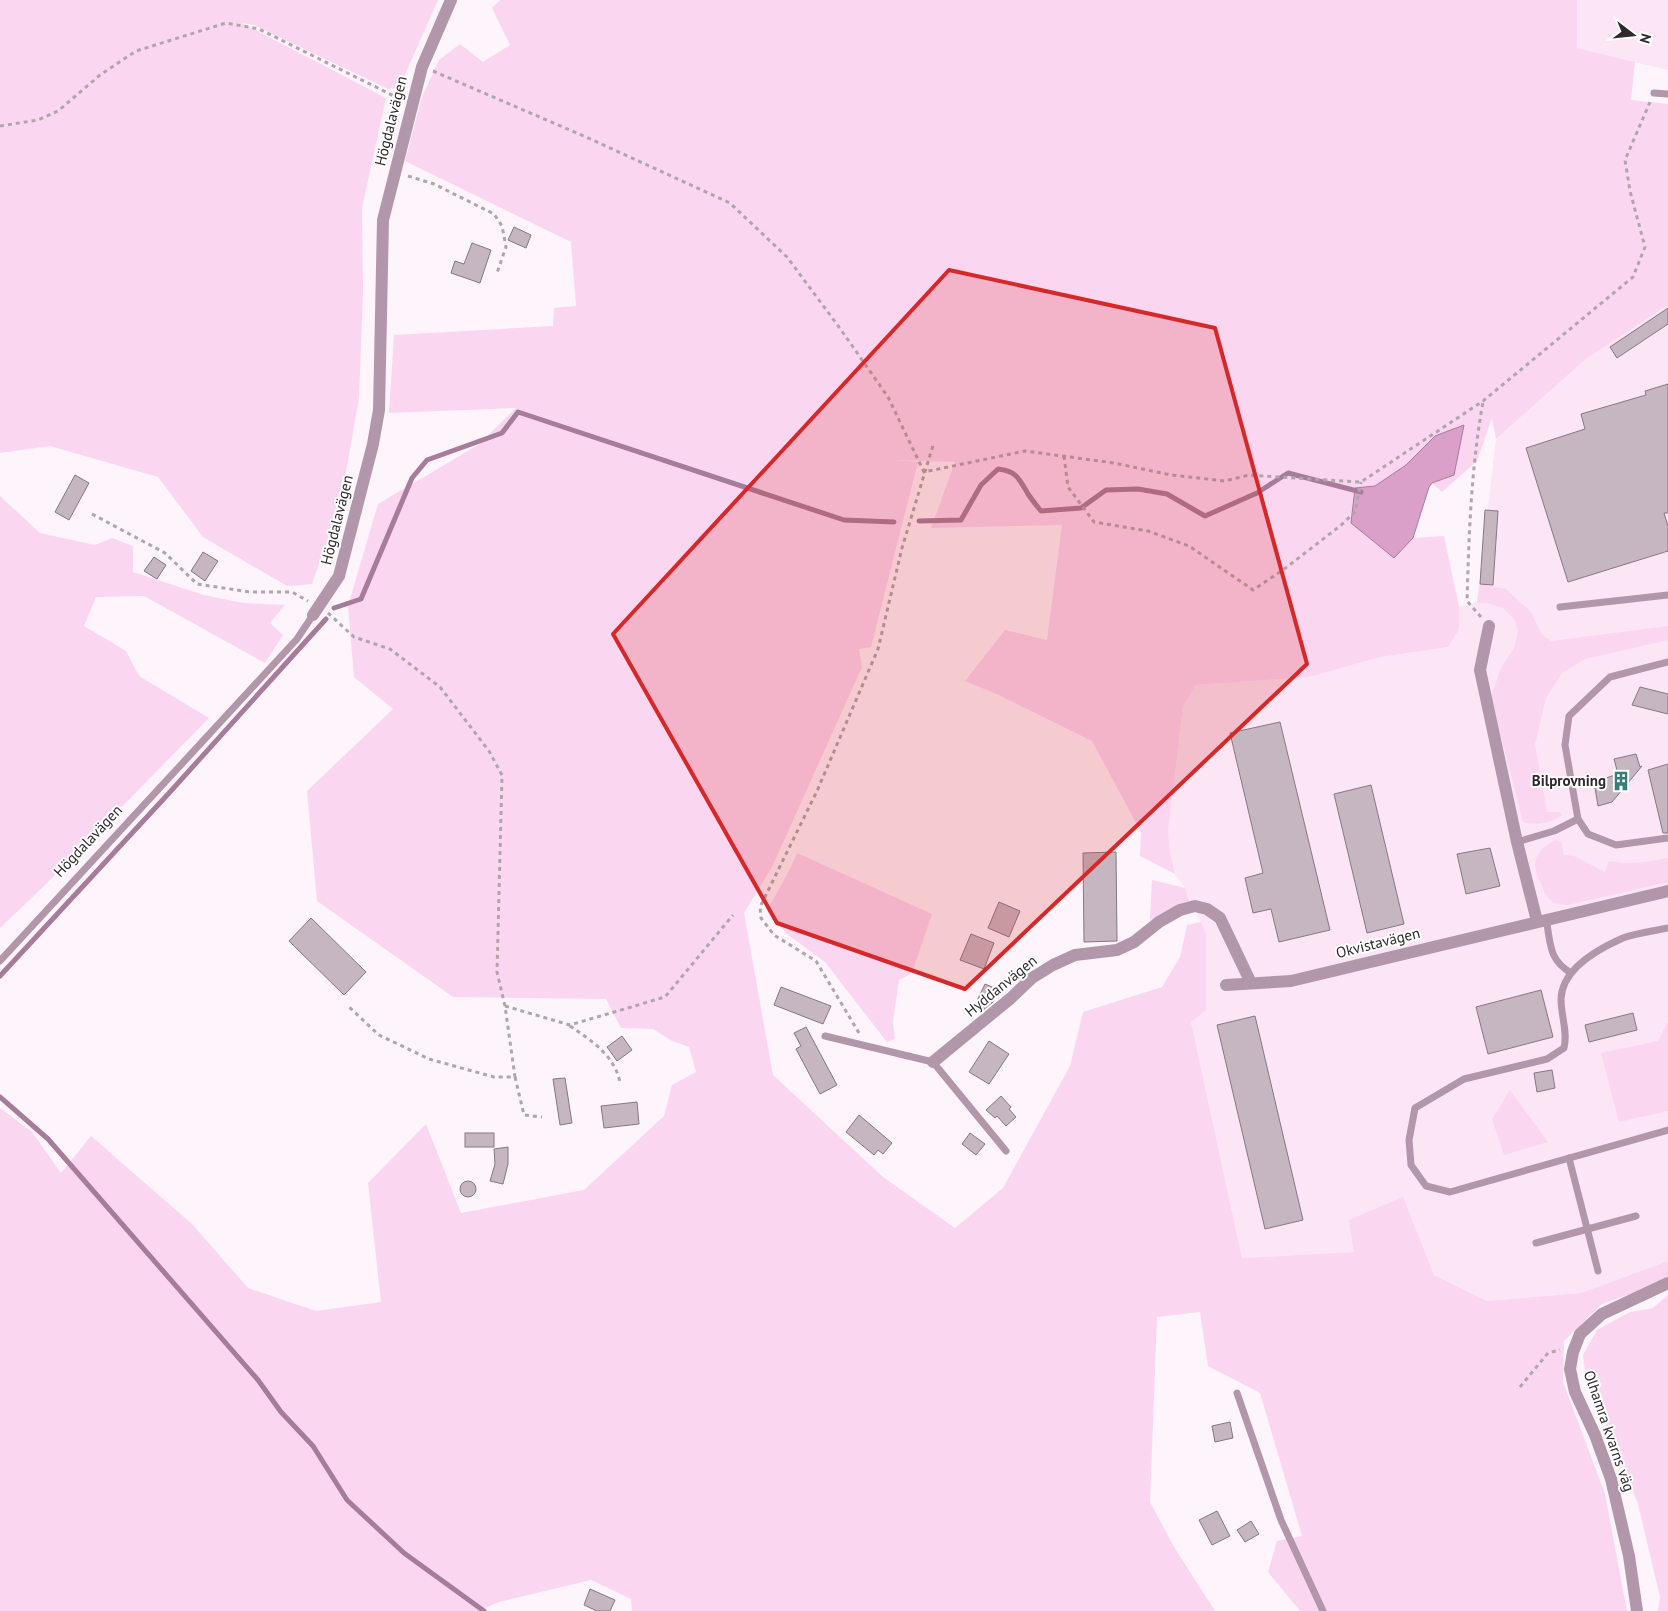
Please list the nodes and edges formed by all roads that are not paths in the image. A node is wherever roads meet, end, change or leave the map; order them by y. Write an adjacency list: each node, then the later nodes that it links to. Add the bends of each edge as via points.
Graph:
1 (451, 0): 6 (street, Högdalavägen, via 422,66 383,220 379,410 339,576)
2 (1654, 92): 3 (lane)
3 (1668, 94)
4 (1668, 595): 5 (lane)
5 (1560, 607)
6 (317, 611): 15 (lane, Högdalavägen, via 296,639)
7 (1489, 626): 11 (street, via 1480,670)
8 (1668, 662): 9 (lane, via 1610,677 1569,716 1565,745)
9 (1578, 819): 10 (lane, via 1588,834 1616,845); 11 (lane, via 1554,831)
10 (1668, 838)
11 (1517, 842): 13 (street)
12 (1668, 891): 13 (street, Okvistavägen)
13 (1541, 920): 16 (lane, via 1552,953 1560,966); 18 (street, Okvistavägen, via 1291,981)
14 (1668, 928): 16 (lane, via 1624,938 1589,956)
15 (0, 961)
16 (1571, 973): 23 (lane, via 1564,984 1561,999 1567,1038 1564,1048 1547,1059 1464,1079 1415,1108 1409,1140 1411,1165 1426,1186 1450,1192)
17 (1226, 984): 18 (street, Okvistavägen)
18 (1251, 984): 20 (street, Hyddanvägen, via 1220,918 1195,906 1180,910 1117,950 1075,955 1053,965 1032,978)
19 (825, 1036): 20 (lane)
20 (933, 1062): 22 (lane)
21 (1668, 1130): 23 (lane)
22 (1006, 1151)
23 (1569, 1158): 25 (lane)
24 (1636, 1216): 25 (lane)
25 (1588, 1229): 26 (lane); 27 (lane)
26 (1536, 1243)
27 (1598, 1271)
28 (1668, 1283): 31 (street, Olhamra kvarns väg, via 1602,1314 1580,1334 1570,1369 1575,1392 1611,1479 1629,1556)
29 (1237, 1393): 30 (lane, via 1281,1520)
30 (1324, 1611)
31 (1637, 1611)

